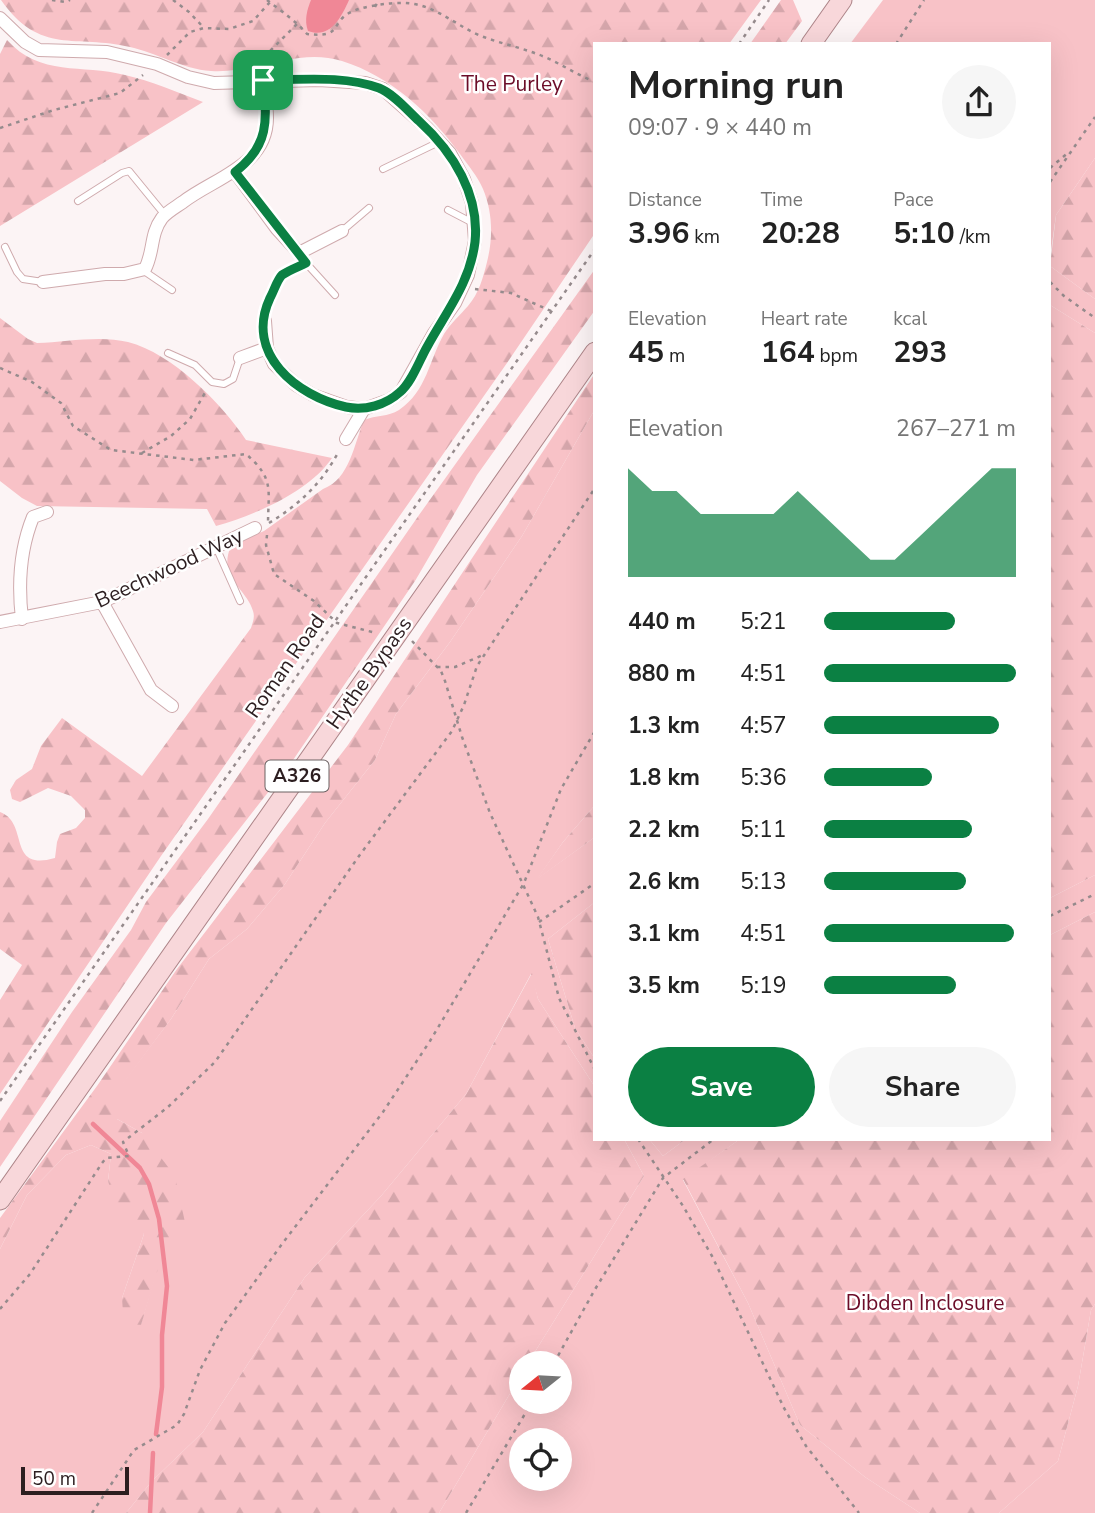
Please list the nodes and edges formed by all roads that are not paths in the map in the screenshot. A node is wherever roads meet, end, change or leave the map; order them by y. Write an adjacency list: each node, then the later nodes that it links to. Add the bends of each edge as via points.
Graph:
1 (842, 0): 3 (main road)
2 (0, 18): 4 (street, via 39,50 107,52 214,83)
3 (812, 42)
4 (263, 80): 5 (street, via 345,80 383,89); 7 (street, via 265,129 254,153)
5 (439, 142): 6 (lane); 12 (street, via 464,179)
6 (383, 169)
7 (235, 172): 11 (street, via 194,193); 15 (street)
8 (78, 201): 11 (lane, via 129,171)
9 (369, 208): 13 (lane)
10 (448, 209): 12 (lane)
11 (165, 215): 16 (street, via 154,231 149,261)
12 (474, 224): 25 (street, via 468,275 455,303 401,392)
13 (342, 231): 15 (street)
14 (5, 247): 17 (lane, via 23,279)
15 (303, 258): 19 (lane)
16 (142, 270): 17 (street); 18 (lane)
17 (43, 282)
18 (172, 290)
19 (335, 295)
20 (265, 321): 21 (street)
21 (267, 348): 24 (street); 25 (street, via 274,363 296,385 329,402)
22 (168, 353): 24 (lane, via 195,365 212,382 224,384 230,382)
23 (593, 355): 35 (main road, Hythe Bypass / A326)
24 (240, 358)
25 (364, 409): 26 (street)
26 (346, 439)
27 (47, 512): 32 (street, via 33,517 27,533 21,569)
28 (255, 528): 29 (street, Beechwood Way)
29 (216, 547): 30 (lane); 31 (street, Beechwood Way)
30 (240, 601)
31 (102, 602): 32 (street, Beechwood Way); 34 (street, via 151,690)
32 (22, 619): 33 (street, Beechwood Way)
33 (0, 622)
34 (172, 706)
35 (0, 1200)

